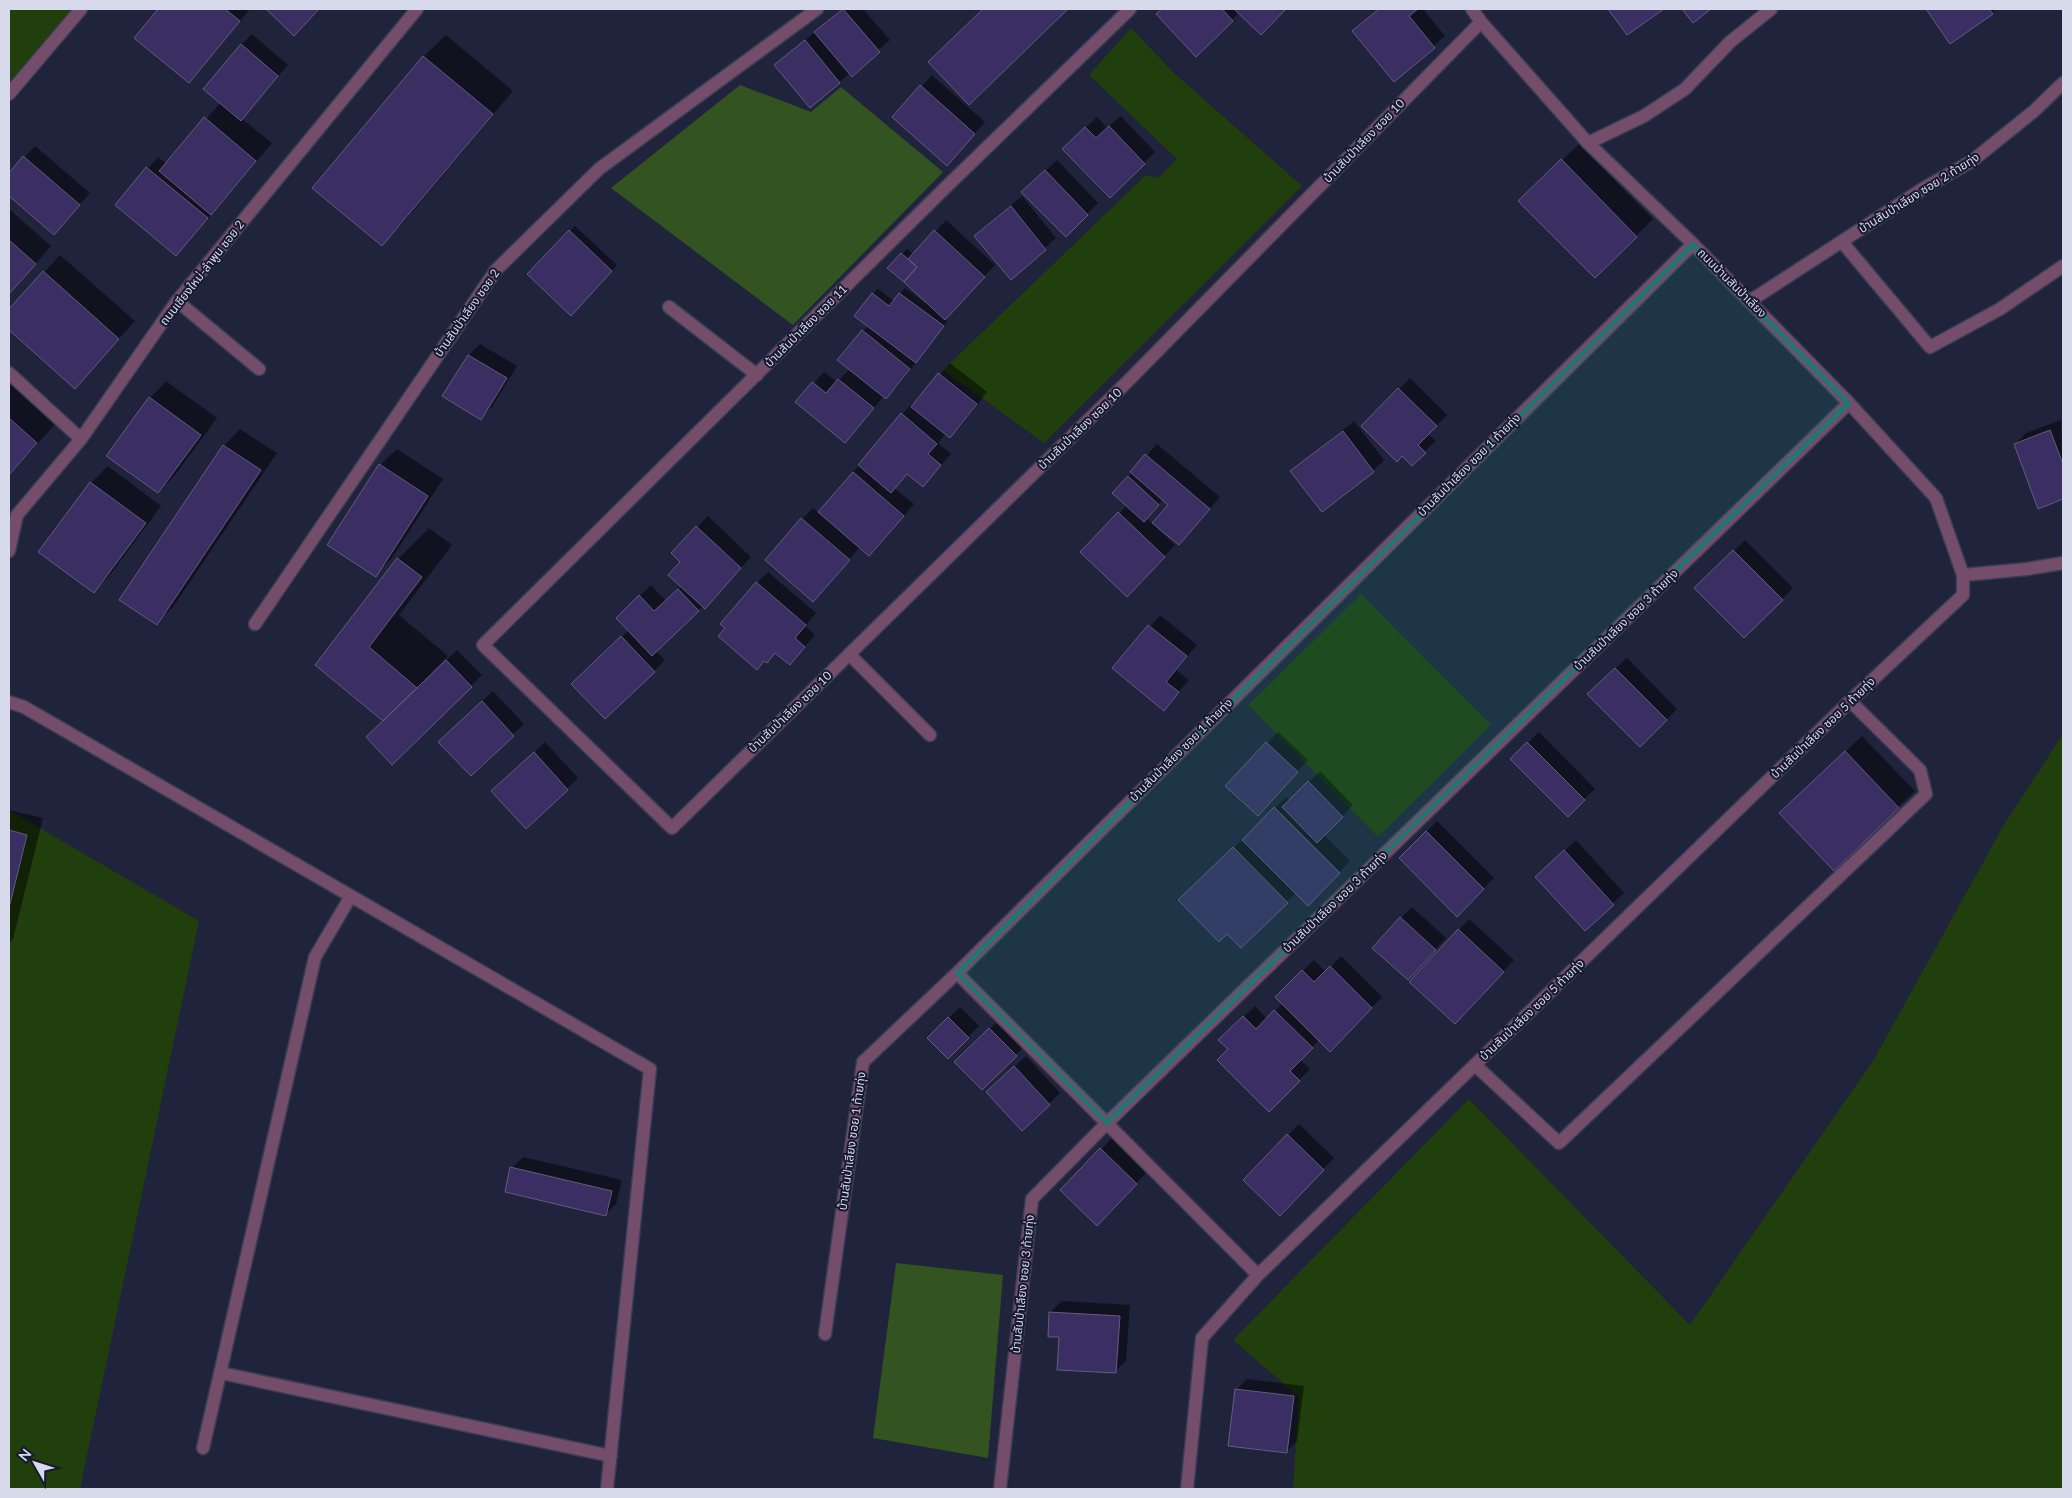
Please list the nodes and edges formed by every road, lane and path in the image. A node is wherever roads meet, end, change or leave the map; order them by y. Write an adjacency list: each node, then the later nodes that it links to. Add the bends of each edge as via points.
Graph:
1 (81, 9): 9 (street)
2 (417, 9): 15 (street, ถนนเชียงใหม่-ลำพูน ซอย 2)
3 (817, 9): 25 (street, บ้านสันป่าเลียง ซอย 2, via 599,169 496,270)
4 (1130, 9): 19 (street, บ้านสันป่าเลียง ซอย 11)
5 (1472, 9): 7 (street, ถนนบ้านสันป่าเลียง)
6 (1771, 9): 10 (street, via 1730,42 1685,89 1644,116)
7 (1480, 22): 10 (street, ถนนบ้านสันป่าเลียง); 26 (street, บ้านสันป่าเลียง ซอย 10, via 1128,381)
8 (2063, 83): 11 (street, บ้านสันป่าเลียง ซอย 2 ท้ายทุ่ง, via 1972,161)
9 (9, 94)
10 (1588, 143): 12 (street, ถนนบ้านสันป่าเลียง)
11 (1842, 242): 13 (street, via 1930,347 2000,309); 14 (street, บ้านสันป่าเลียง ซอย 2 ท้ายทุ่ง)
12 (1693, 244): 14 (street, ถนนบ้านสันป่าเลียง); 32 (street, บ้านสันป่าเลียง ซอย 1 ท้ายทุ่ง)
13 (2063, 266)
14 (1750, 301): 20 (street, ถนนบ้านสันป่าเลียง)
15 (177, 302): 17 (street); 21 (street, ถนนเชียงใหม่-ลำพูน ซอย 2)
16 (669, 307): 19 (street)
17 (259, 369)
18 (9, 374): 21 (street)
19 (757, 375): 30 (street, บ้านสันป่าเลียง ซอย 11, via 483,645)
20 (1850, 403): 24 (street, ถนนบ้านสันป่าเลียง, via 1936,498); 34 (street, บ้านสันป่าเลียง ซอย 3 ท้ายทุ่ง)
21 (81, 439): 22 (street, ถนนเชียงใหม่-ลำพูน ซอย 2, via 17,515)
22 (9, 551)
23 (2063, 563): 24 (street, via 2027,570)
24 (1964, 575): 27 (street, บ้านสันป่าเลียง ซอย 5 ท้ายทุ่ง, via 1963,595)
25 (255, 624)
26 (849, 654): 29 (street); 30 (street, บ้านสันป่าเลียง ซอย 10)
27 (1850, 701): 33 (street, บ้านสันป่าเลียง ซอย 5 ท้ายทุ่ง); 33 (street, via 1920,770 1926,794 1559,1142)
28 (9, 702): 31 (street, via 24,707)
29 (930, 735)
30 (672, 828)
31 (351, 896): 37 (street, via 315,957); 39 (street, via 650,1069)
32 (956, 973): 34 (street); 36 (street, บ้านสันป่าเลียง ซอย 1 ท้ายทุ่ง, via 863,1062)
33 (1475, 1066): 35 (street, บ้านสันป่าเลียง ซอย 5 ท้ายทุ่ง)
34 (1107, 1124): 35 (street); 41 (street, บ้านสันป่าเลียง ซอย 3 ท้ายทุ่ง, via 1032,1199)
35 (1258, 1276): 42 (street, บ้านสันป่าเลียง ซอย 5 ท้ายทุ่ง, via 1202,1338)
36 (825, 1334)
37 (221, 1373): 38 (street); 39 (street)
38 (203, 1448)
39 (611, 1456): 40 (street)
40 (607, 1489)
41 (1000, 1489)
42 (1187, 1489)

